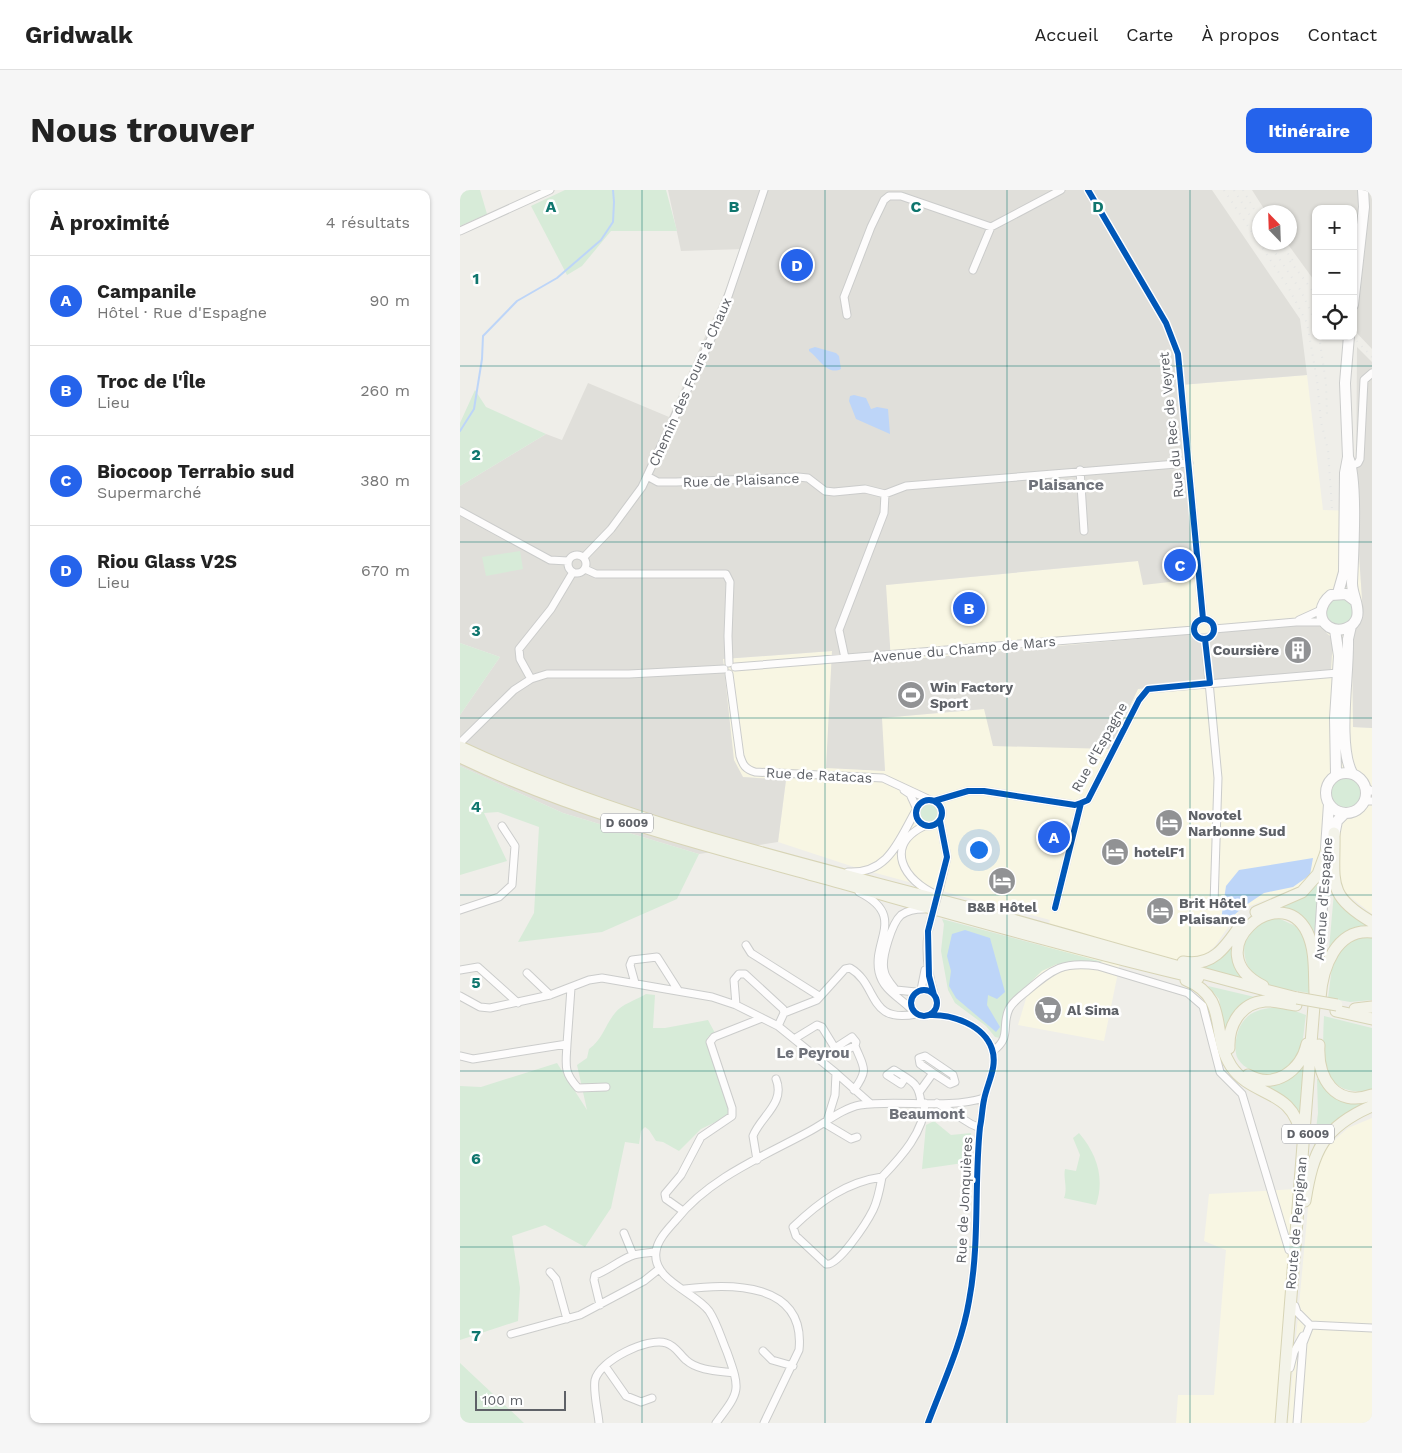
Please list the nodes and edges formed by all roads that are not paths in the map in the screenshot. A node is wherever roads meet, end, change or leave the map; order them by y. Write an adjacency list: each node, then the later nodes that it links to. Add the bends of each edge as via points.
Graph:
1 (550, 190): 9 (street)
2 (764, 190): 18 (street, Chemin des Fours à Chaux, via 721,317)
3 (1061, 190): 8 (street)
4 (1088, 190): 15 (street, Rue du Rec de Veyret, via 1176,344)
5 (1363, 190): 7 (main road)
6 (1368, 190): 7 (main road)
7 (1364, 208): 11 (main road)
8 (991, 227): 10 (street); 12 (street, via 901,196 889,196 871,227 844,297)
9 (460, 231)
10 (973, 270)
11 (1355, 295)
12 (847, 315)
13 (1349, 340): 16 (main road, via 1345,383)
14 (1372, 373): 16 (street, via 1364,380 1360,459)
15 (1189, 463): 17 (street); 29 (street, Rue du Rec de Veyret)
16 (1348, 463): 26 (main road, via 1344,572); 27 (main road, via 1354,533)
17 (1080, 470): 19 (street, via 906,486); 21 (street)
18 (647, 476): 19 (street, Rue de Plaisance, via 658,482 798,477 808,478 826,491 865,489); 22 (street, Chemin des Fours à Chaux, via 633,501)
19 (885, 494): 37 (street, via 884,513 840,630)
20 (460, 511): 23 (street, via 550,560)
21 (1084, 531)
22 (584, 557): 23 (street, via 574,555); 24 (street)
23 (568, 561): 25 (street)
24 (585, 569): 25 (street); 38 (street, Rue de Ratacas, via 596,574 726,574 730,582)
25 (573, 572): 40 (street, via 551,609 519,649 520,659)
26 (1338, 593): 27 (main road); 28 (main road, via 1324,600)
27 (1354, 600): 32 (main road, via 1358,616)
28 (1321, 610): 30 (street); 31 (main road)
29 (1203, 619): 33 (street, via 1210,621); 34 (street, via 1195,624)
30 (1296, 622): 31 (street); 33 (street)
31 (1324, 622): 35 (main road)
32 (1351, 626): 35 (main road); 45 (main road, via 1344,741 1346,762)
33 (1214, 628): 36 (street)
34 (1194, 630): 36 (street, via 1198,638); 37 (street, Avenue du Champ de Mars)
35 (1335, 630): 39 (main road, via 1340,656)
36 (1205, 639): 41 (street)
37 (845, 658): 38 (street, Avenue du Champ de Mars)
38 (729, 668): 40 (street, Avenue du Champ de Mars, via 629,674 560,672); 47 (street, Rue de Ratacas, via 740,756 748,770 874,777)
39 (1338, 673): 41 (street, Rue d'Espagne); 46 (main road)
40 (531, 679): 42 (street, via 514,690)
41 (1210, 683): 52 (street, Rue d'Espagne, via 1148,689 1139,700 1088,800); 66 (street, via 1218,778 1217,825 1214,904)
42 (460, 743)
43 (460, 747): 62 (main road, D 6009, via 528,777 613,808)
44 (460, 757): 63 (main road, D 6009, via 604,816)
45 (1352, 773): 46 (main road); 48 (main road, via 1360,777)
46 (1336, 774): 53 (main road, via 1327,784)
47 (898, 784): 50 (street, Rue de Ratacas); 55 (street, via 910,794)
48 (1369, 790): 51 (main road)
49 (958, 794): 50 (street); 52 (street, via 984,791); 54 (street)
50 (931, 800): 54 (street); 55 (street, via 919,803)
51 (1368, 801): 56 (main road, via 1355,811)
52 (1081, 803): 67 (street, Rue d'Espagne)
53 (1329, 804): 56 (main road); 61 (main road, Avenue d'Espagne)
54 (942, 809): 57 (street)
55 (915, 810): 59 (street, via 918,821); 62 (street, via 897,844 880,865 858,873)
56 (1346, 813): 60 (main road, Avenue d'Espagne, via 1337,821)
57 (940, 821): 59 (street); 64 (street, via 948,857)
58 (502, 826): 68 (street, via 515,846 512,885 499,897)
59 (927, 826): 64 (street, via 941,836 944,847); 65 (street, via 914,830 903,844 901,858 904,870 928,892)
60 (1334, 833): 71 (main road, via 1334,879 1338,892 1350,909); 83 (main road, Avenue d'Espagne)
61 (1328, 847): 74 (main road, via 1318,874 1302,892 1256,912 1243,922 1218,954 1207,961 1194,964); 83 (main road, Avenue d'Espagne)
62 (832, 871): 65 (main road, D 6009)
63 (843, 884): 69 (main road, D 6009); 92 (street, via 866,895 882,911 885,936 878,960 879,973 890,992)
64 (938, 887): 70 (street, bridge)
65 (960, 905): 74 (main road, D 6009)
66 (1204, 905)
67 (1055, 908)
68 (460, 910)
69 (941, 912): 76 (main road, D 6009); 81 (street, via 922,909 902,915 886,948 883,963 889,982 896,990)
70 (929, 918): 81 (street, via 924,937 926,973); 87 (street, via 929,976)
71 (1372, 922)
72 (1372, 932): 83 (main road, D 6009, via 1351,934 1339,944)
73 (746, 945): 86 (street, via 751,953)
74 (1142, 954): 82 (main road, D 6009)
75 (460, 970): 89 (street, via 478,966)
76 (1159, 971): 88 (main road, D 6009); 122 (main road, D 6009, via 1187,980 1208,993 1231,1066 1243,1078 1284,1102 1294,1114 1300,1135)
77 (527, 973): 84 (street)
78 (635, 983): 79 (street, via 602,978); 80 (street); 80 (street, via 630,965 632,960 657,957)
79 (571, 988): 84 (street); 102 (street)
80 (678, 990): 90 (street)
81 (918, 991): 87 (street, via 928,990); 92 (street, via 910,1001)
82 (1276, 993): 83 (main road, via 1255,982 1243,970 1238,952 1242,933 1252,922 1264,915 1280,914 1300,922 1307,931 1313,946); 88 (main road, D 6009)
83 (1318, 993): 95 (main road, Route de Perpignan / D 6009)
84 (550, 994): 89 (street)
85 (460, 996): 89 (street, via 480,1007)
86 (820, 996): 92 (street, via 845,969 850,968 857,972 875,1001 888,1014 899,1017); 94 (street)
87 (936, 997): 96 (street, via 937,1007); 99 (street, via 943,1009)
88 (1296, 1001): 95 (main road, via 1265,1001 1250,1005 1239,1014 1228,1036 1233,1060 1241,1070 1262,1080 1274,1080 1297,1068 1305,1055); 97 (main road, D 6009, bridge)
89 (518, 1002)
90 (736, 1005): 94 (street, via 734,980 738,974 745,974 783,1008); 98 (street)
91 (1372, 1006): 97 (main road, D 6009)
92 (914, 1012): 96 (street, via 922,1017)
93 (1372, 1012): 97 (main road, D 6009)
94 (784, 1013): 100 (street)
95 (1316, 1013): 112 (main road, via 1318,1059 1331,1089 1354,1099); 122 (main road, Route de Perpignan / D 6009); 125 (main road, Route de Perpignan / D 6009)
96 (929, 1015): 99 (street)
97 (1365, 1017)
98 (762, 1018): 100 (street); 124 (street, via 714,1037 710,1042 732,1116 701,1137 681,1176 665,1194 666,1199)
99 (956, 1018): 103 (street, via 973,1026 988,1039)
100 (778, 1026): 101 (street)
101 (794, 1039): 105 (street); 110 (street, via 817,1025 822,1026 838,1053 855,1046 865,1075)
102 (567, 1044): 104 (street, via 473,1059); 109 (street, via 566,1071 578,1088)
103 (993, 1050): 113 (street, Rue de Jonquières, via 993,1069); 128 (street, via 1000,1045 1006,1032 1008,1011 1014,1002 1046,974 1058,968 1083,964 1098,966 1188,993 1203,1006 1220,1072 1242,1094 1289,1250)
104 (460, 1056)
105 (836, 1073): 110 (street); 118 (street, via 835,1095)
106 (933, 1073): 106 (street, via 950,1084 955,1082 954,1075 925,1056 920,1058 920,1064); 111 (street)
107 (906, 1078): 111 (street)
108 (776, 1080): 121 (street, via 779,1086 777,1097 753,1136)
109 (606, 1087)
110 (854, 1090): 116 (street)
111 (920, 1091): 114 (street)
112 (1372, 1095)
113 (984, 1098): 115 (street); 119 (street, Rue de Jonquières)
114 (923, 1103): 115 (street); 116 (street); 123 (street, via 924,1118 919,1130)
115 (937, 1103): 119 (street)
116 (871, 1104): 118 (street, via 857,1106)
117 (1372, 1106): 125 (main road, via 1343,1120 1331,1131 1316,1154)
118 (826, 1122): 120 (street, via 851,1139); 121 (street)
119 (980, 1128): 148 (street, Rue de Jonquières, via 969,1301)
120 (857, 1137)
121 (758, 1160): 124 (street, via 724,1179)
122 (1301, 1168): 128 (main road, Route de Perpignan / D 6009)
123 (882, 1177): 123 (street, via 844,1187 822,1201 793,1227 796,1236 826,1264 834,1262 869,1218)
124 (683, 1211): 127 (street)
125 (1300, 1230): 134 (main road, Route de Perpignan / D 6009)
126 (624, 1233): 129 (street)
127 (655, 1252): 129 (street); 130 (street)
128 (1294, 1253): 149 (main road, Route de Perpignan / D 6009)
129 (633, 1255): 133 (street, via 595,1276)
130 (659, 1269): 132 (street); 133 (street)
131 (550, 1272): 135 (street, via 556,1279)
132 (685, 1289): 141 (street, via 717,1285 748,1287 771,1295 788,1309 796,1322 800,1340); 143 (street, via 715,1320)
133 (600, 1305): 135 (street)
134 (1295, 1306): 136 (street); 142 (main road, Route de Perpignan / D 6009)
135 (566, 1319): 138 (street)
136 (1310, 1325): 137 (street); 142 (street, via 1294,1352); 151 (street, via 1303,1343)
137 (1372, 1328)
138 (511, 1334)
139 (763, 1351): 141 (street, via 772,1360)
140 (605, 1366): 143 (street, via 613,1358 650,1342 666,1342 694,1366); 144 (street, via 626,1396 641,1402); 145 (street, via 595,1380)
141 (793, 1366): 147 (street)
142 (1290, 1368): 150 (main road, Route de Perpignan / D 6009)
143 (734, 1373): 146 (street, via 737,1389 734,1398)
144 (652, 1398)
145 (599, 1423)
146 (716, 1423)
147 (764, 1423)
148 (928, 1423)
149 (1281, 1423)
150 (1286, 1423)
151 (1297, 1423)

